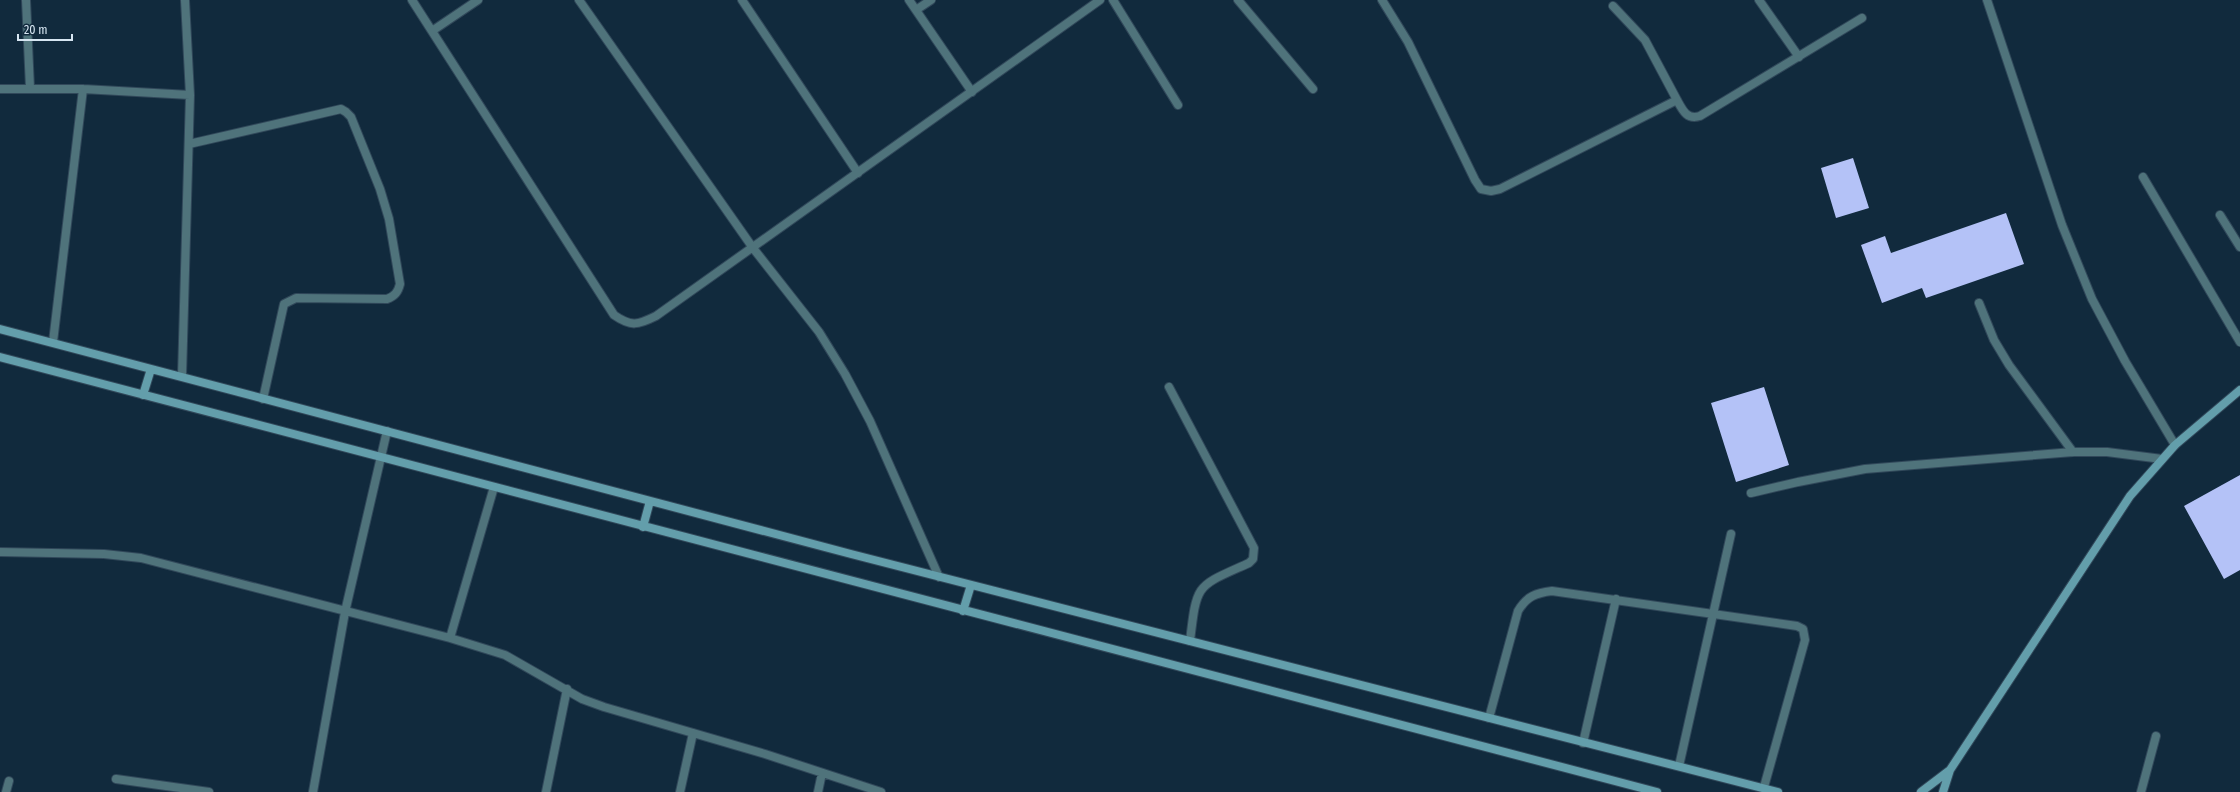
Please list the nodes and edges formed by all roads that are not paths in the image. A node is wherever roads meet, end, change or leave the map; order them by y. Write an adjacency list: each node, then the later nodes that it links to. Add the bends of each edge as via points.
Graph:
1 (26, 0): 20 (street)
2 (185, 0): 25 (street)
3 (412, 0): 18 (street)
4 (478, 0): 18 (street)
5 (579, 0): 33 (street)
6 (742, 0): 29 (street)
7 (909, 0): 16 (street)
8 (931, 0): 16 (street)
9 (1100, 0): 24 (street)
10 (1113, 0): 27 (street)
11 (1238, 0): 23 (street)
12 (1382, 0): 26 (street, via 1408,42 1481,189 1500,189)
13 (1760, 0): 19 (street)
14 (1987, 0): 46 (street, via 2062,225 2092,299 2124,361)
15 (1613, 6): 26 (street, via 1645,40)
16 (916, 10): 24 (street)
17 (1862, 18): 19 (street)
18 (432, 31): 33 (street, via 614,315 625,322 642,323 656,316)
19 (1799, 57): 26 (street, via 1700,116 1689,117)
20 (30, 88): 21 (street); 22 (street)
21 (0, 89)
22 (83, 89): 25 (street); 36 (street)
23 (1313, 89)
24 (972, 92): 29 (street)
25 (190, 95): 28 (street)
26 (1677, 100)
27 (1178, 104)
28 (189, 144): 40 (street); 44 (street, via 340,109 351,117 380,188 389,219 399,277 398,292 387,299 296,298 284,304)
29 (858, 173): 33 (street)
30 (2143, 178): 37 (street)
31 (2220, 215): 32 (street)
32 (2240, 247)
33 (753, 248): 56 (street, via 819,332 845,374 870,421)
34 (1980, 303): 47 (street, via 1998,346)
35 (0, 329): 36 (main road)
36 (53, 342): 39 (main road)
37 (2240, 342)
38 (0, 357): 43 (main road)
39 (151, 369): 40 (main road); 43 (main road)
40 (182, 376): 44 (main road)
41 (1169, 387): 63 (street, via 1254,548 1253,559 1249,563 1204,585 1195,602)
42 (2240, 390): 46 (main road)
43 (143, 395): 48 (main road)
44 (263, 398): 45 (main road)
45 (387, 431): 48 (street); 52 (main road)
46 (2175, 445): 49 (main road)
47 (2073, 452): 49 (street, via 2107,452); 51 (street, via 1865,469)
48 (380, 457): 50 (main road); 60 (street)
49 (2162, 459): 70 (main road, via 2130,496)
50 (494, 487): 53 (main road); 62 (street)
51 (1751, 494)
52 (650, 501): 53 (main road); 56 (main road)
53 (643, 527): 59 (main road)
54 (1731, 534): 61 (street)
55 (0, 552): 60 (street, via 104,554 141,558)
56 (939, 577): 57 (main road)
57 (971, 585): 59 (main road); 63 (main road)
58 (1616, 599): 61 (street); 65 (street, via 1552,591 1535,594 1524,600 1518,611); 68 (street)
59 (964, 611): 82 (main road)
60 (345, 612): 62 (street); 77 (street)
61 (1713, 614): 69 (street); 74 (street, via 1797,626 1803,629 1805,634)
62 (450, 638): 64 (street, via 505,655)
63 (1190, 641): 65 (main road)
64 (567, 689): 66 (street, via 582,699 604,707); 78 (street)
65 (1489, 718): 68 (main road)
66 (693, 733): 71 (street); 79 (street)
67 (2156, 736): 86 (street)
68 (1583, 743): 69 (main road)
69 (1679, 766): 74 (main road)
70 (1950, 770): 84 (main road); 85 (main road)
71 (822, 773): 80 (street); 81 (street)
72 (116, 779): 76 (street)
73 (9, 781): 75 (street)
74 (1764, 787): 83 (main road)
75 (6, 792)
76 (209, 792)
77 (314, 792)
78 (546, 792)
79 (680, 792)
80 (818, 792)
81 (881, 792)
82 (1657, 792)
83 (1778, 792)
84 (1921, 792)
85 (1943, 792)
86 (2141, 792)

